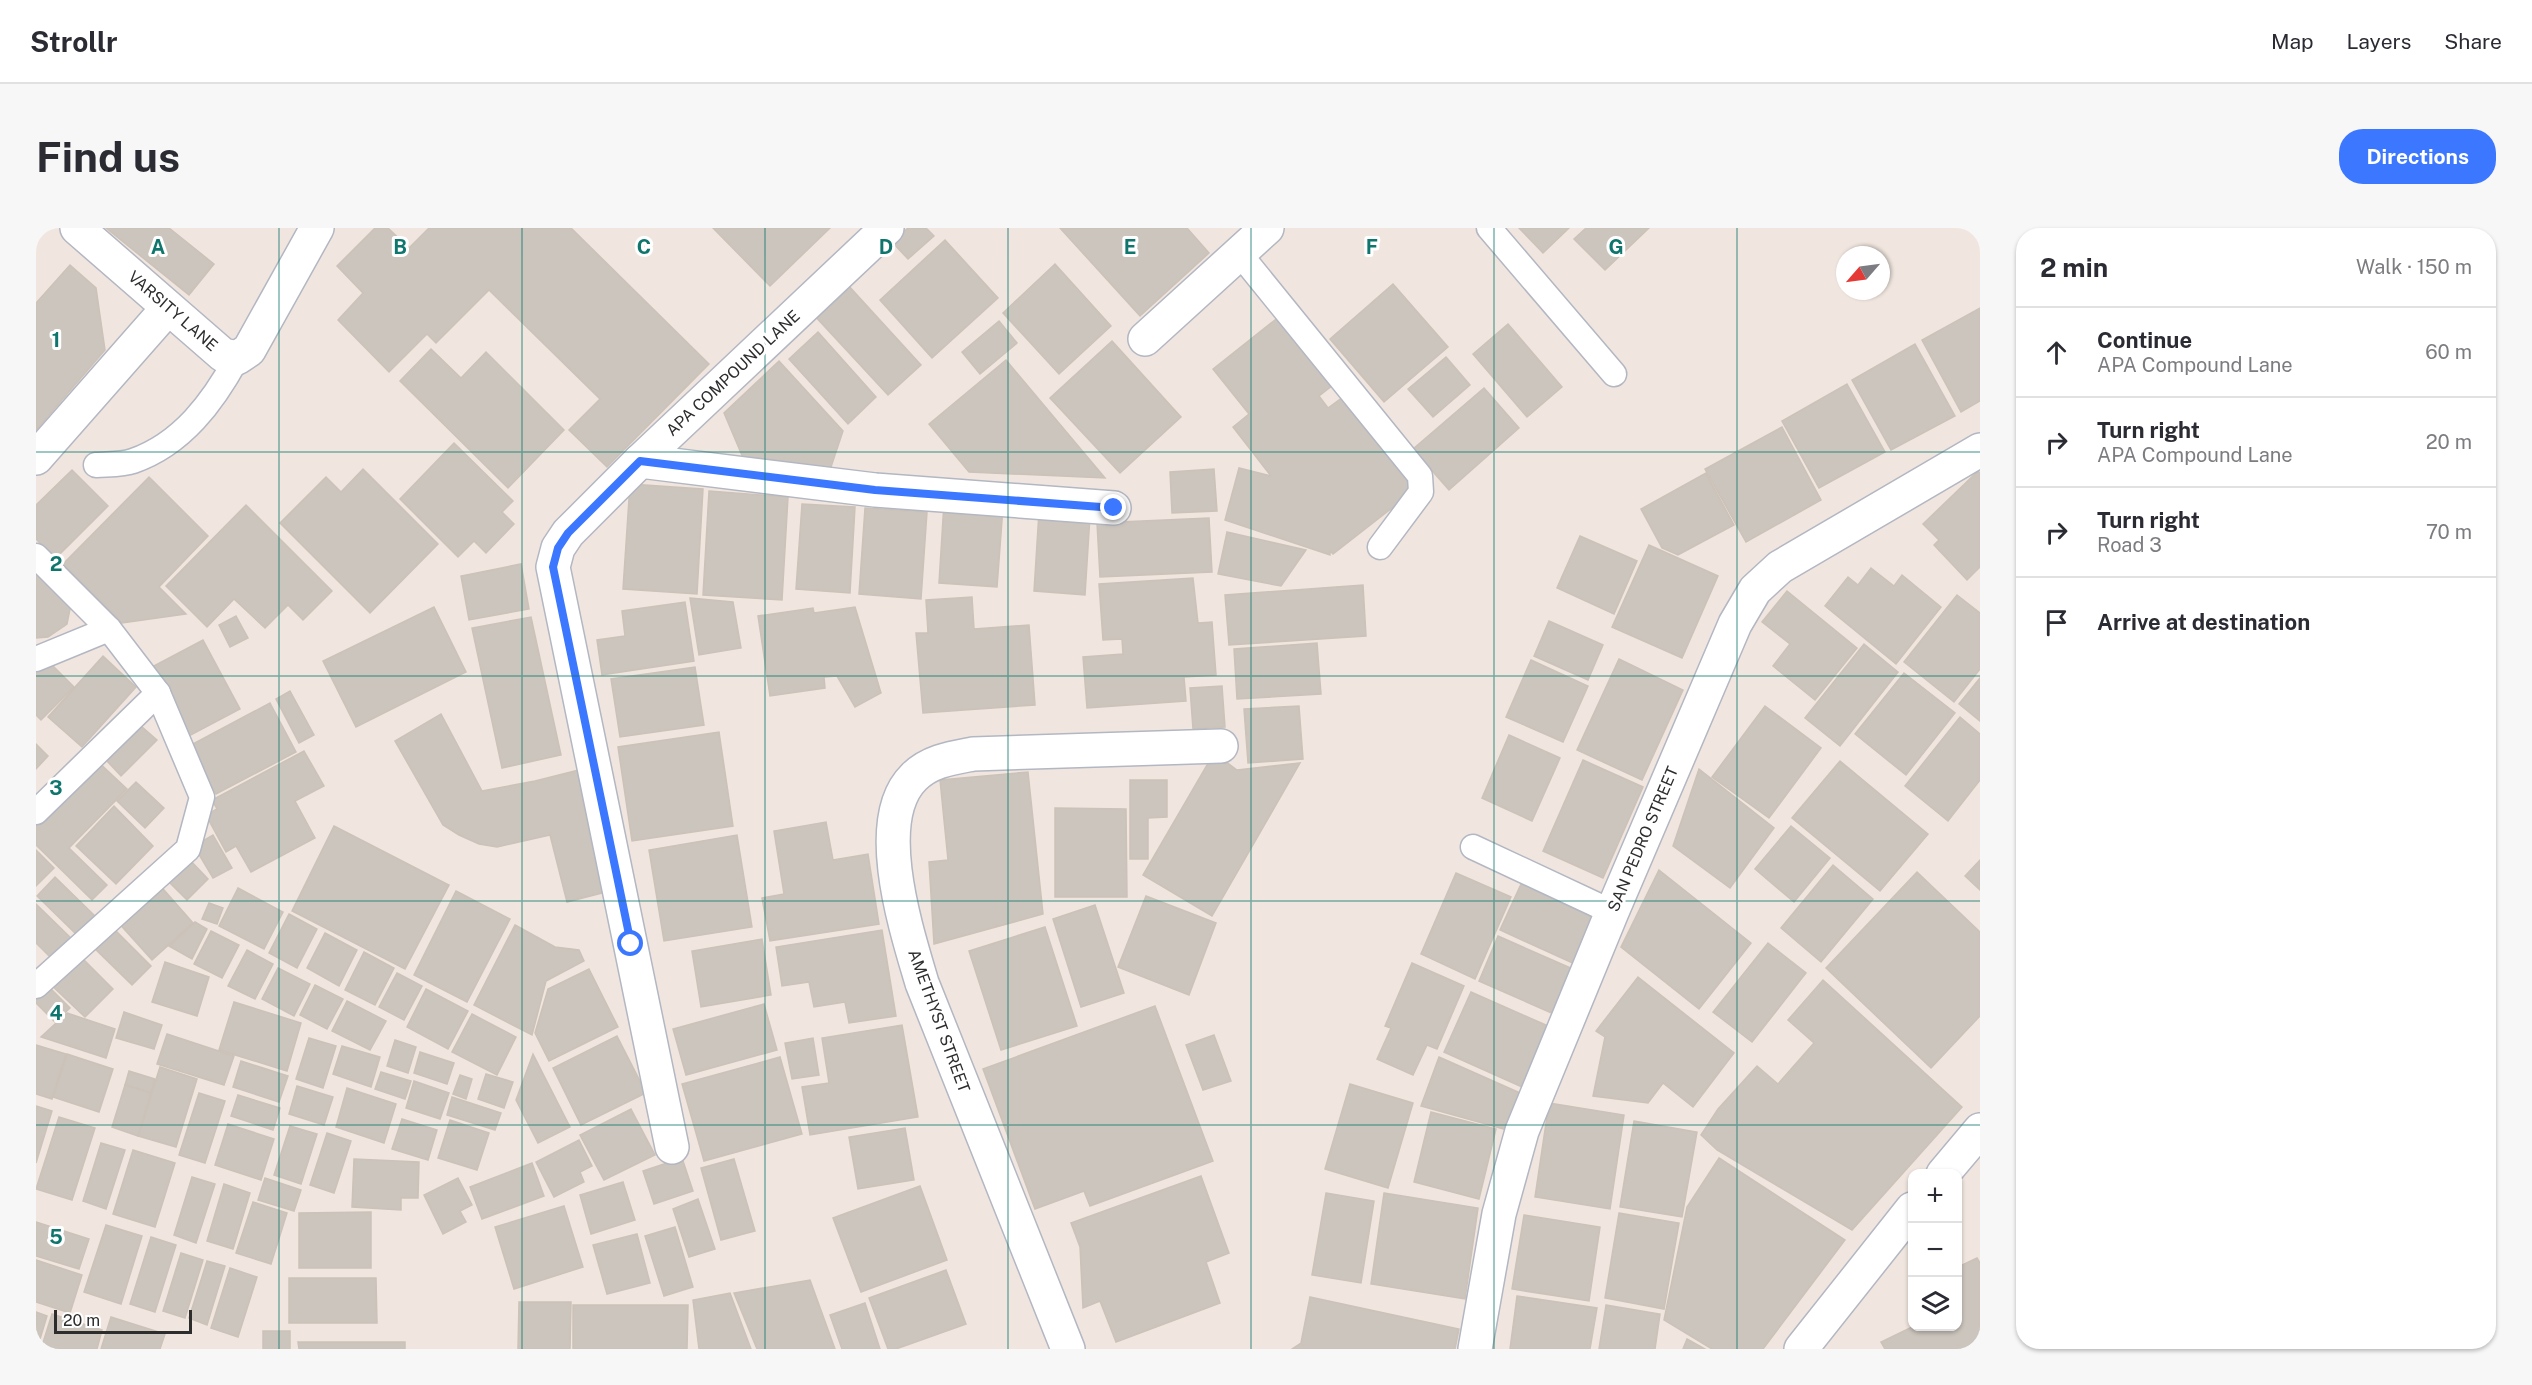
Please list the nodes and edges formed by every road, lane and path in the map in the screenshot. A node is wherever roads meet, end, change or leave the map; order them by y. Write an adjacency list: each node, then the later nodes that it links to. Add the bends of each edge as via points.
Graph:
1 (77, 228): 7 (street, VARSITY LANE)
2 (317, 228): 9 (street, VARSITY LANE, via 249,350)
3 (887, 228): 13 (street, APA COMPOUND LANE)
4 (1268, 228): 6 (street)
5 (1489, 228): 10 (lane)
6 (1239, 254): 8 (street); 16 (lane, via 1420,476 1421,492)
7 (168, 308): 9 (street, VARSITY LANE, via 223,355); 12 (street)
8 (1144, 339)
9 (237, 358): 14 (lane, via 198,417 159,449 131,462)
10 (1614, 374)
11 (1980, 450): 24 (street, SAN PEDRO STREET, via 1780,567 1755,590 1735,624)
12 (36, 458)
13 (640, 461): 15 (street, via 875,490); 27 (street, APA COMPOUND LANE, via 568,533 558,548 553,567)
14 (96, 465)
15 (1114, 508)
16 (1380, 547)
17 (36, 556): 18 (lane)
18 (109, 629): 19 (lane); 20 (lane)
19 (36, 659)
20 (158, 693): 22 (lane); 25 (lane, via 202,797 188,849)
21 (1221, 746): 30 (street, AMETHYST STREET, via 973,754 943,759 914,777 897,804 892,854 922,983)
22 (36, 812)
23 (1473, 847): 24 (lane)
24 (1612, 912): 31 (street, SAN PEDRO STREET, via 1522,1131 1499,1214)
25 (36, 986)
26 (1980, 1130): 28 (street)
27 (672, 1147)
28 (1946, 1169)
29 (1908, 1214): 32 (street)
30 (1068, 1349)
31 (1475, 1349)
32 (1801, 1349)

